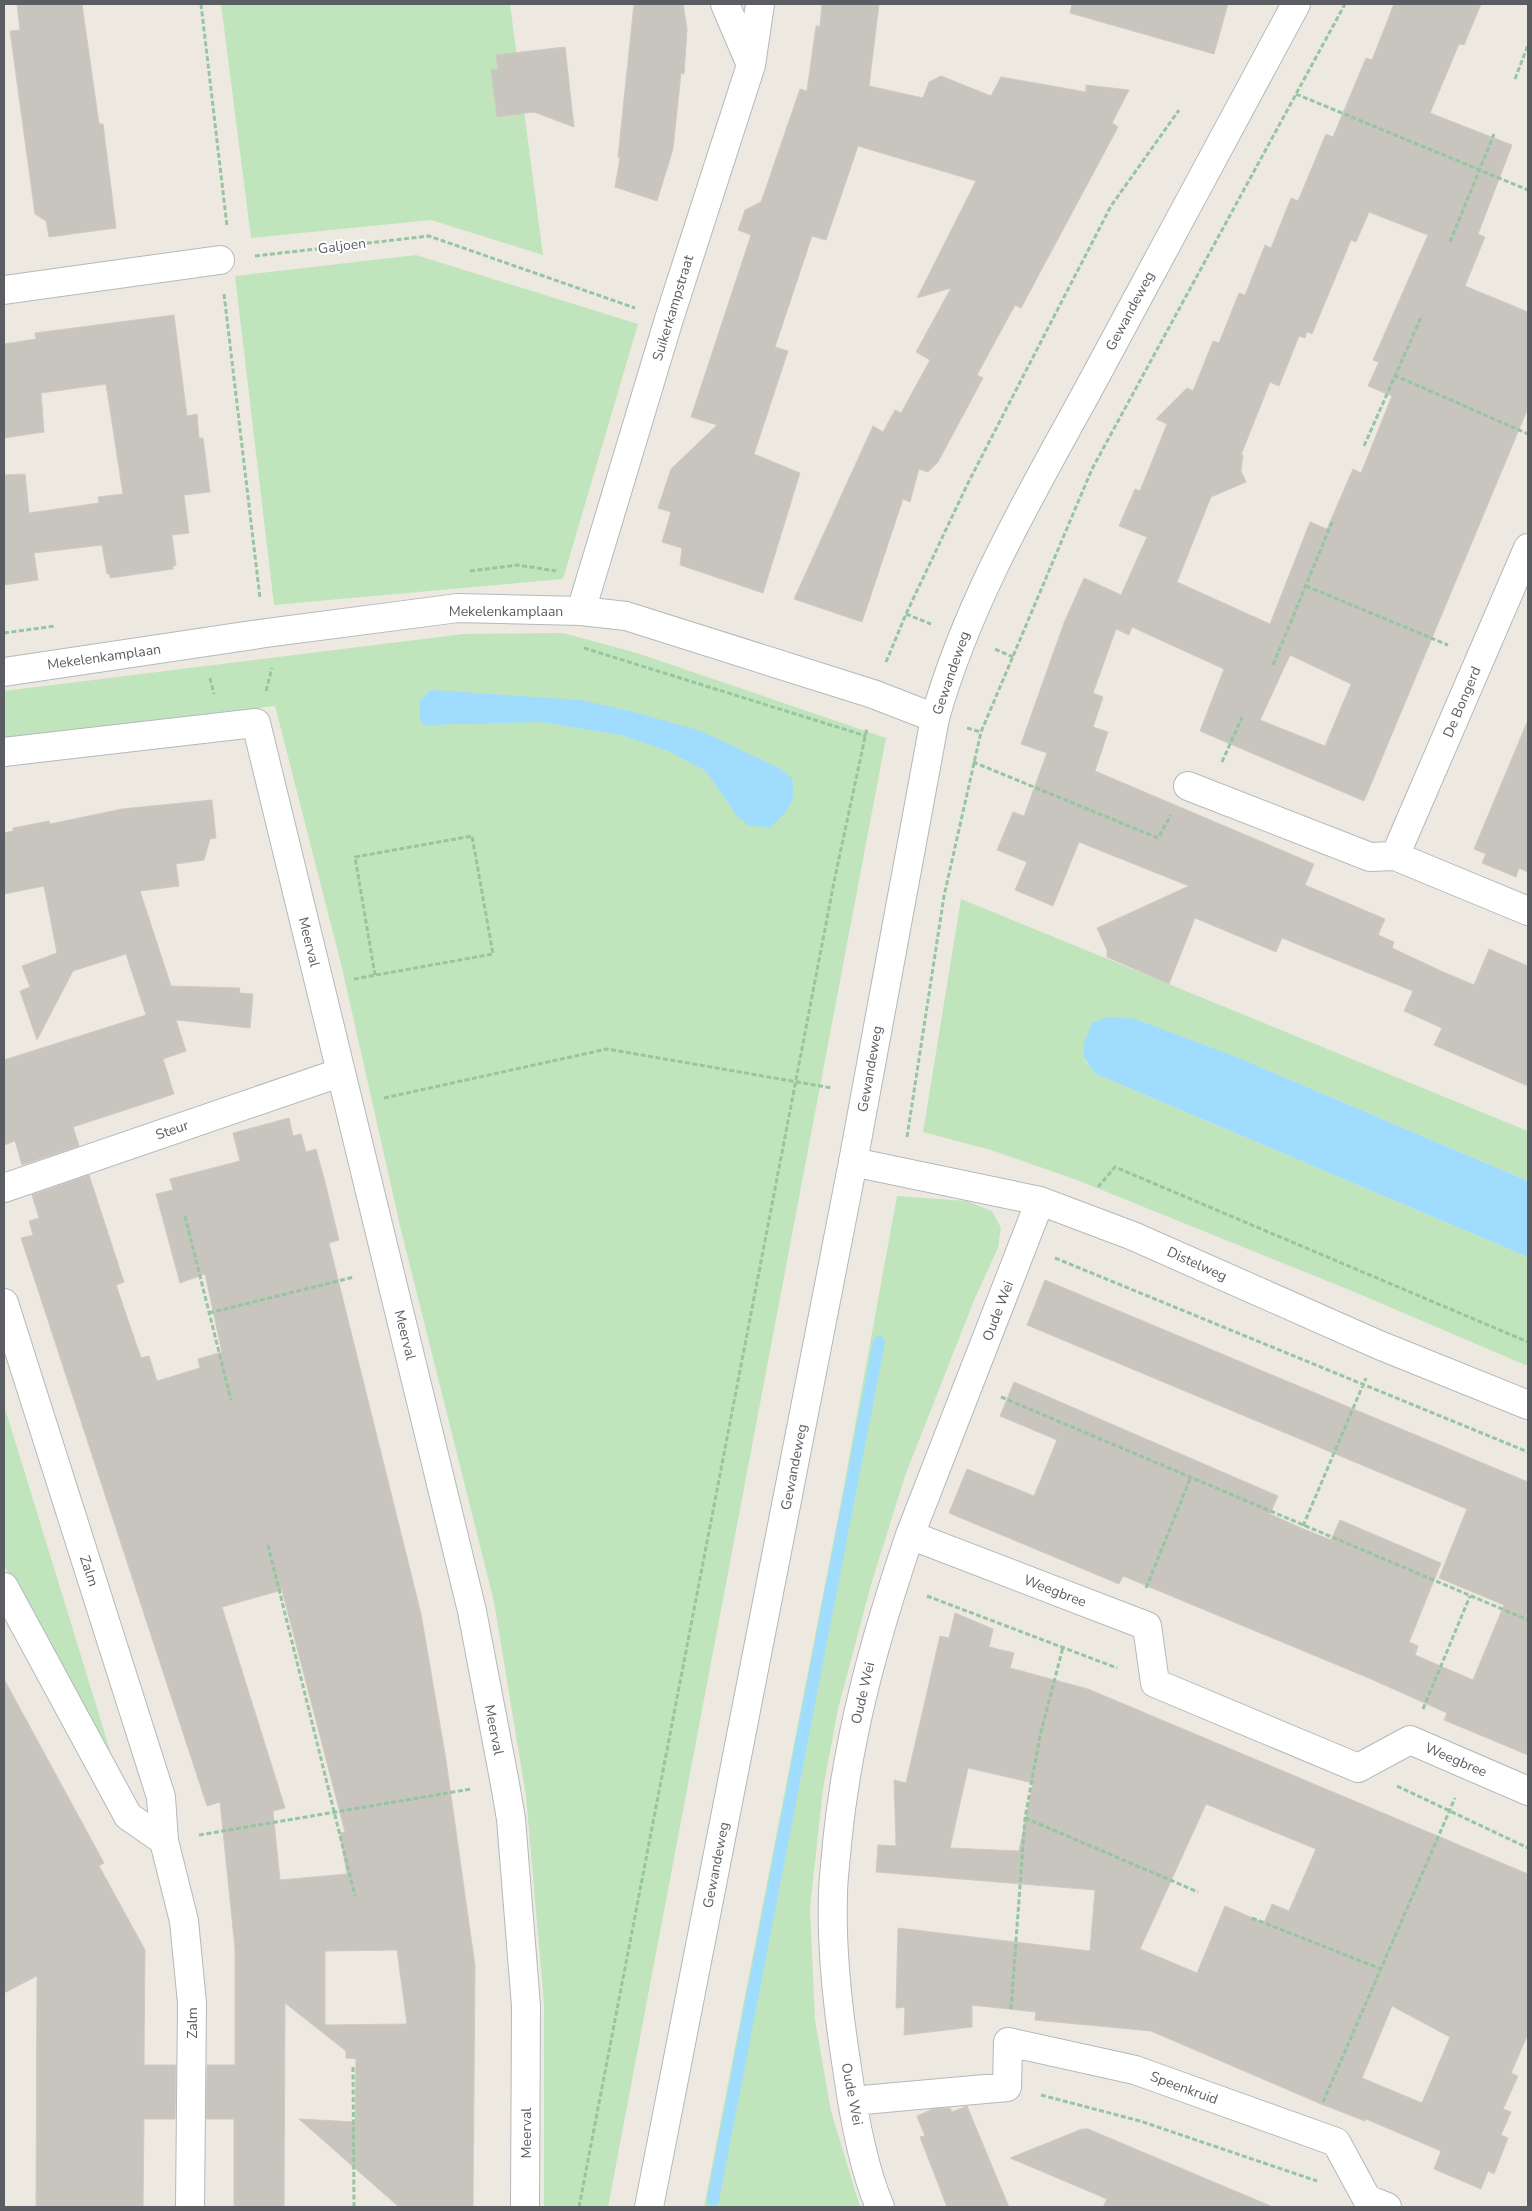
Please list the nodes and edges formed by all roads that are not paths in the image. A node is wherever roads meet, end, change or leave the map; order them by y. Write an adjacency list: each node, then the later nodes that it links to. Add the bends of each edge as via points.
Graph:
1 (725, 4): 4 (street)
2 (760, 4): 4 (street, Suikerkampstraat)
3 (1296, 4): 10 (street, Gewandeweg, via 1006,540 962,636)
4 (751, 65): 8 (street, Suikerkampstraat, via 669,319)
5 (226, 260): 6 (street)
6 (4, 290)
7 (1528, 548): 13 (street, De Bongerd)
8 (581, 611): 9 (street, Mekelenkamplaan, via 458,608); 10 (street, Mekelenkamplaan, via 626,616 873,694)
9 (4, 672)
10 (936, 718): 16 (street, Gewandeweg)
11 (4, 752): 15 (street, Meerval, via 256,723)
12 (1198, 790): 13 (street, via 1370,857)
13 (1395, 856): 14 (street)
14 (1528, 911)
15 (339, 1073): 17 (street, Steur); 28 (street, Meerval, via 472,1611 511,1819 526,2006)
16 (853, 1162): 18 (street, Distelweg); 29 (street, Gewandeweg)
17 (4, 1188)
18 (1040, 1202): 20 (street, Distelweg, via 1133,1236); 21 (street, Oude Wei)
19 (4, 1303): 24 (street, Zalm, via 161,1797)
20 (1528, 1406)
21 (910, 1535): 23 (street, Weegbree, via 1147,1626 1155,1683 1358,1768 1410,1740); 25 (street, Oude Wei, via 864,1682 842,1787 833,1895 836,2001)
22 (4, 1587): 24 (street, via 128,1816)
23 (1528, 1791)
24 (164, 1841): 27 (street, Zalm, via 184,1921 192,2003)
25 (852, 2101): 26 (street, Speenkruid, via 1007,2087 1008,2042 1135,2070 1336,2142); 30 (street, Oude Wei)
26 (1377, 2203)
27 (190, 2207)
28 (525, 2207)
29 (649, 2207)
30 (880, 2207)

